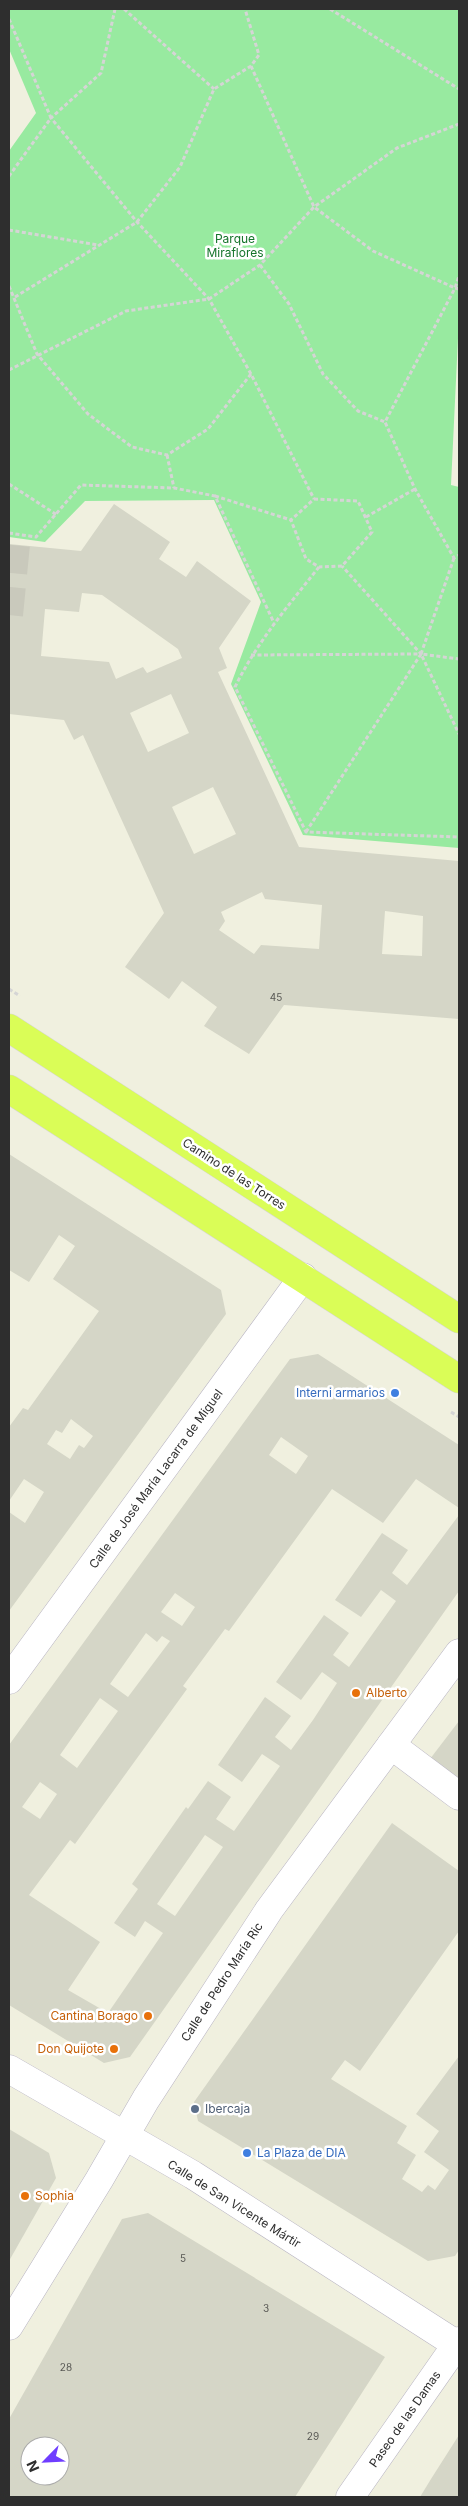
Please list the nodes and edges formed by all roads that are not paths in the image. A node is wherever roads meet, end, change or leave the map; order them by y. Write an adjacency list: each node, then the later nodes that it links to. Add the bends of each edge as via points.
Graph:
1 (9, 1028): 2 (main road, Camino de las Torres)
2 (35, 1046): 3 (main road); 6 (main road, Camino de las Torres)
3 (9, 1052)
4 (9, 1088): 5 (main road)
5 (302, 1277): 7 (main road); 9 (street, Calle de José María Lacarra de Miguel)
6 (459, 1319)
7 (459, 1379)
8 (459, 1653): 10 (street, Calle de Pedro María Ric)
9 (9, 1680)
10 (391, 1745): 11 (street); 13 (street, Calle de Pedro María Ric, via 269,1910)
11 (459, 1796)
12 (9, 2069): 13 (street, Calle de San Vicente Mártir)
13 (124, 2137): 14 (street, Calle de Pedro María Ric); 15 (street, Calle de San Vicente Mártir, via 193,2175)
14 (9, 2326)
15 (458, 2344): 16 (street, Paseo de las Damas)
16 (350, 2497)

